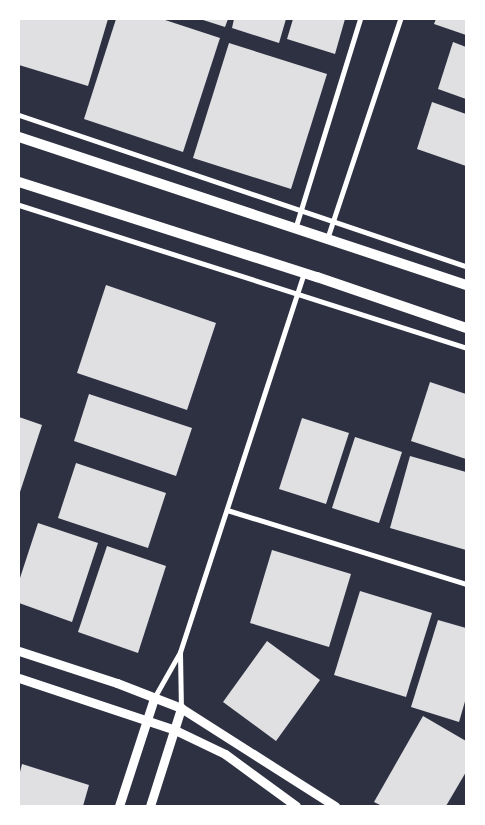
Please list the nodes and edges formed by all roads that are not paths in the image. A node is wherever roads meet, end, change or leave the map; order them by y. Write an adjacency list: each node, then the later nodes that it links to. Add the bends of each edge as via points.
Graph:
1 (360, 19): 7 (street)
2 (400, 19): 8 (street)
3 (19, 115): 7 (street)
4 (19, 137): 9 (main road)
5 (19, 182): 12 (main road)
6 (19, 205): 14 (street)
7 (300, 211): 8 (street); 9 (street)
8 (332, 221): 10 (street); 11 (street)
9 (294, 229): 10 (main road)
10 (326, 240): 13 (main road)
11 (466, 266)
12 (304, 273): 14 (street); 15 (main road)
13 (466, 285)
14 (297, 294): 16 (street); 17 (street)
15 (466, 328)
16 (466, 348)
17 (227, 510): 18 (street); 20 (street)
18 (466, 584)
19 (19, 651): 22 (street)
20 (180, 652): 22 (street); 23 (street)
21 (19, 678): 24 (street)
22 (154, 698): 23 (street); 24 (street)
23 (181, 708): 25 (street); 29 (street)
24 (148, 720): 25 (street); 26 (street)
25 (175, 730): 27 (street); 28 (street, via 225,754)
26 (119, 806)
27 (150, 806)
28 (296, 806)
29 (335, 806)

